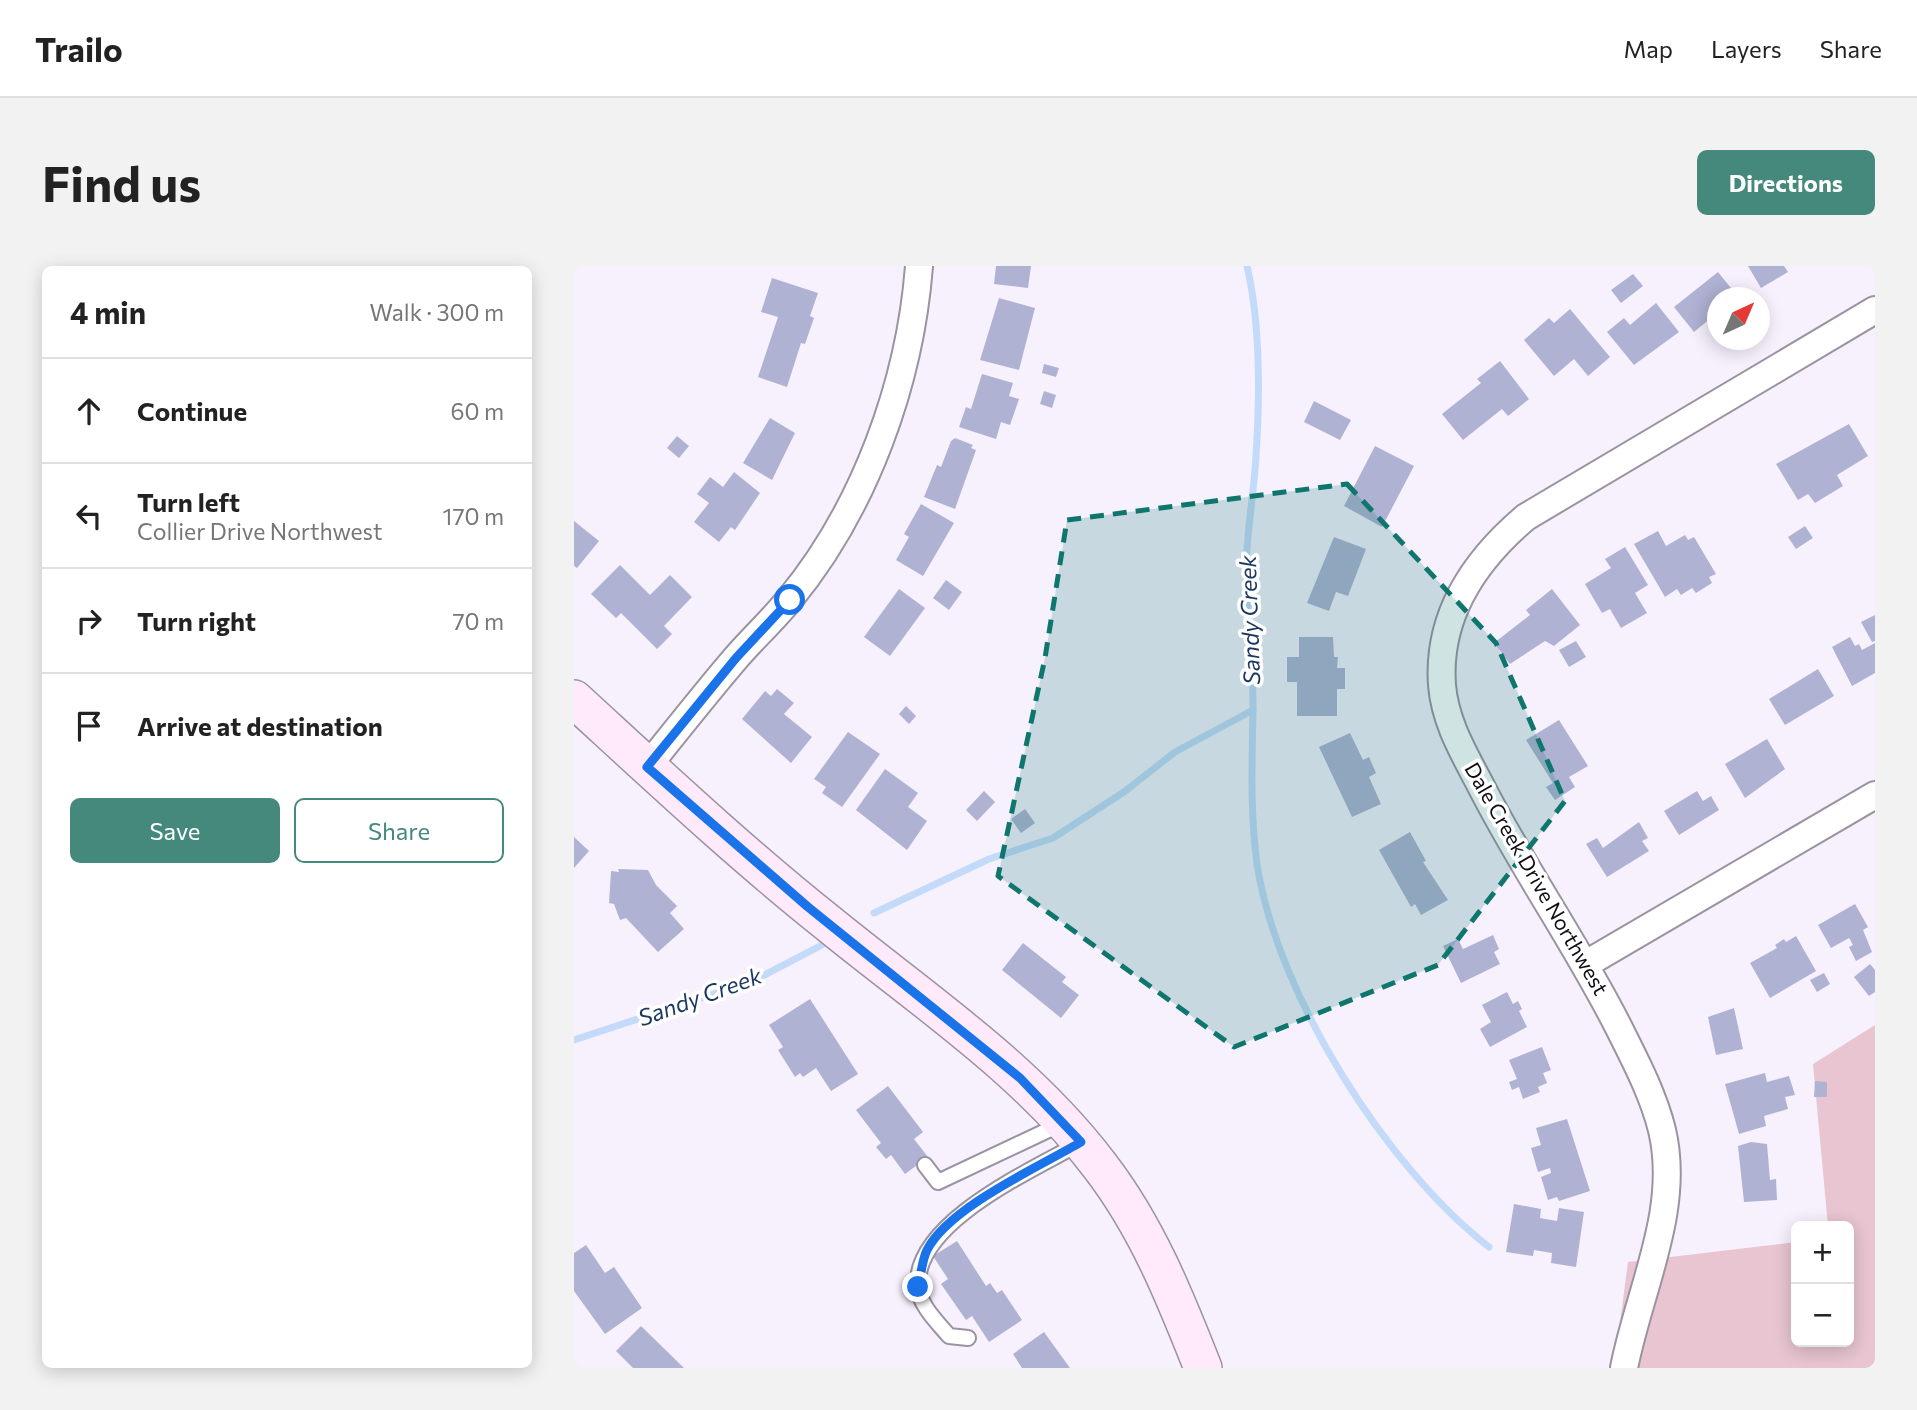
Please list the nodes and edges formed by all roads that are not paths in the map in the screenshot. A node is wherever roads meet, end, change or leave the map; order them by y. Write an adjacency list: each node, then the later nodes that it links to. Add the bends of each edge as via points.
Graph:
1 (919, 266): 4 (street, via 899,383 865,475 822,554 790,600)
2 (1875, 310): 6 (street, Dale Creek Drive Northwest, via 1526,517 1496,542 1472,573 1452,611 1443,673 1448,722 1513,848)
3 (574, 699): 4 (main road)
4 (647, 767): 7 (main road, via 808,907 1020,1078)
5 (1875, 795): 6 (street)
6 (1586, 964): 11 (street, Dale Creek Drive Northwest, via 1643,1075 1668,1160 1666,1210 1633,1321)
7 (1073, 1132): 8 (lane, via 938,1182); 9 (lane, via 967,1208 926,1251 918,1287 930,1315 949,1336); 10 (main road, via 1136,1219 1167,1276)
8 (925, 1165)
9 (968, 1338)
10 (1203, 1368)
11 (1625, 1368)

